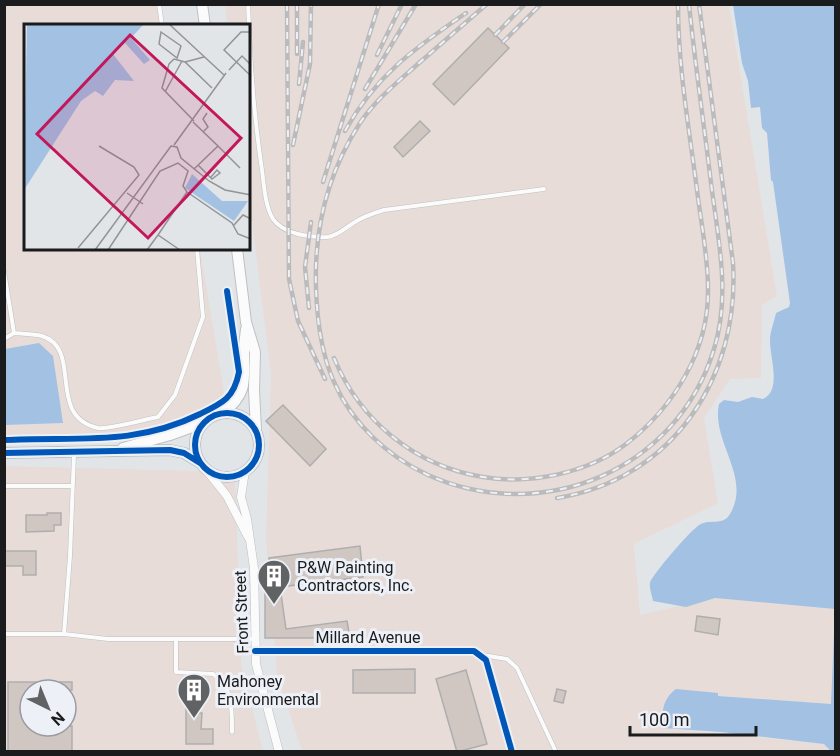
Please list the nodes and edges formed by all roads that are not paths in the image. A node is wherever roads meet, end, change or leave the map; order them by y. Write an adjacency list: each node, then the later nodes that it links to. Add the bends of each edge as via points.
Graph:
1 (159, 4): 4 (lane)
2 (202, 4): 5 (street)
3 (248, 4): 6 (lane)
4 (162, 24)
5 (205, 24)
6 (249, 24)
7 (250, 65): 8 (lane)
8 (251, 103): 9 (lane, via 268,207 273,219 288,231 335,236 368,215 384,210)
9 (544, 189)
10 (197, 250): 14 (lane, via 203,317 175,395 158,417 100,428 88,423 69,406 62,353 53,342 42,336)
11 (237, 250): 13 (street)
12 (4, 271): 14 (lane)
13 (246, 322): 16 (street, via 245,382 238,399); 18 (street, via 255,352)
14 (14, 333): 15 (lane)
15 (4, 339)
16 (223, 413): 17 (street); 18 (street, via 242,416)
17 (203, 423): 19 (street); 22 (street, via 194,442)
18 (256, 432): 23 (street, via 258,453)
19 (114, 450): 20 (street); 22 (street, via 175,450 188,454)
20 (74, 451): 21 (street); 25 (lane)
21 (4, 453)
22 (203, 467): 23 (street, via 224,477); 26 (street, Front Street, via 227,496)
23 (245, 471): 26 (street, Front Street, via 241,497)
24 (4, 486): 25 (lane)
25 (72, 486): 28 (lane)
26 (250, 541): 30 (street, Front Street)
27 (4, 634): 28 (lane)
28 (64, 634): 29 (lane, via 108,639)
29 (176, 639): 30 (lane); 33 (lane, via 176,672 213,674 227,687 232,704)
30 (255, 639): 31 (street, Front Street)
31 (255, 651): 32 (street, Millard Avenue, via 471,650); 34 (street, Front Street)
32 (481, 655): 35 (street); 36 (lane, via 507,659 517,668)
33 (232, 732)
34 (279, 752)
35 (512, 752)
36 (556, 752)

